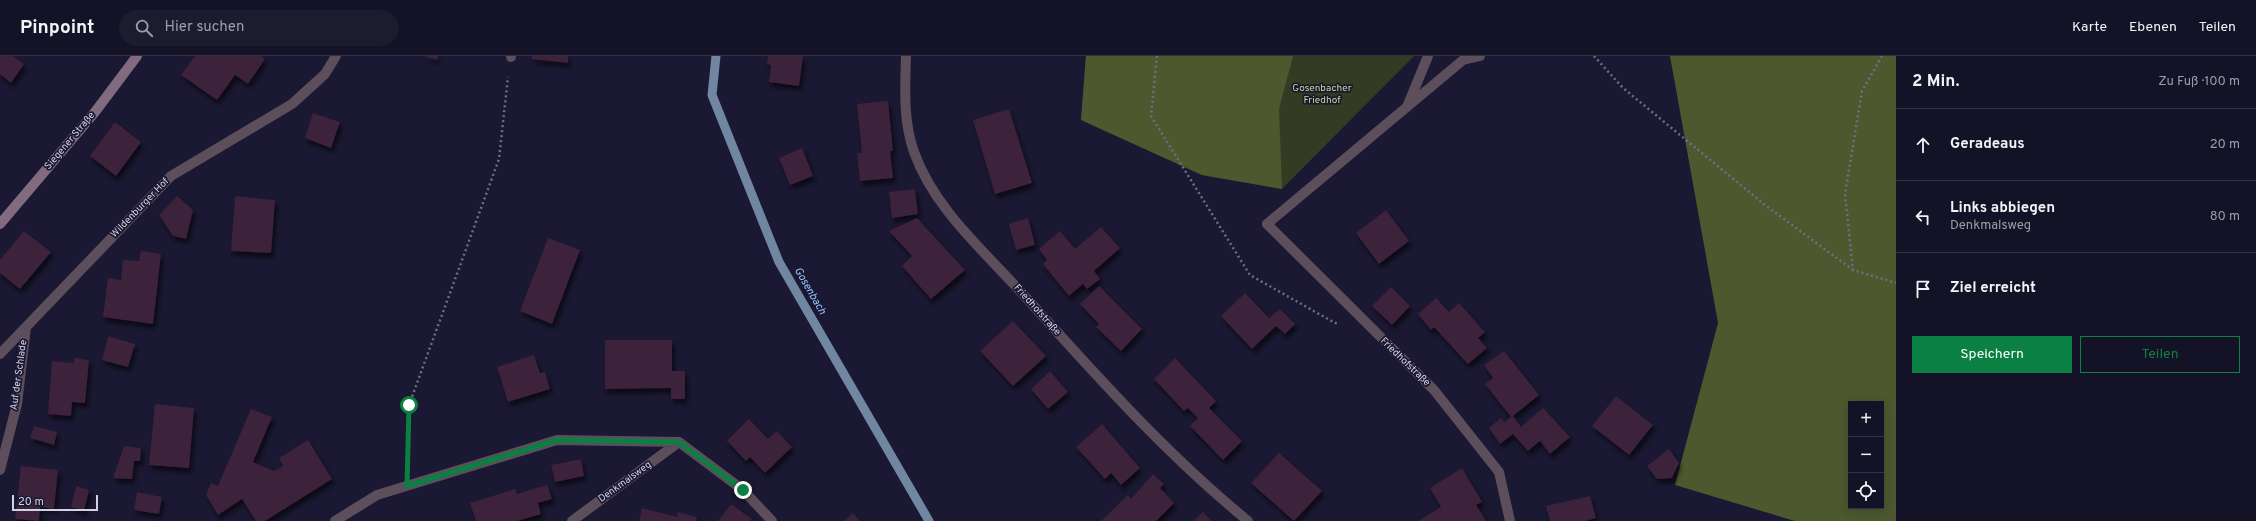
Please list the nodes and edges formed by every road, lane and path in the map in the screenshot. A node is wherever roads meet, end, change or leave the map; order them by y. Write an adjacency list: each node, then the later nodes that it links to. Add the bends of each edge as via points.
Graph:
1 (137, 56): 11 (main road, Siegener Straße, via 95,112)
2 (336, 56): 15 (street, Wildenburger Hof, via 325,74 292,104 171,176)
3 (511, 56): 19 (path, via 499,159 409,405)
4 (906, 56): 23 (street, Friedhofstraße, via 905,109 914,152 941,205 1114,395 1210,490)
5 (1157, 56): 14 (path, via 1150,116 1250,275 1335,324)
6 (1428, 56): 10 (street)
7 (1480, 56): 10 (street, via 1463,60)
8 (1594, 56): 12 (path, via 1623,88 1765,205)
9 (1882, 56): 12 (path, via 1862,91 1846,194)
10 (1407, 108): 14 (street, Friedhofstraße, via 1267,224)
11 (0, 224)
12 (1853, 270): 13 (path)
13 (1896, 283)
14 (1361, 320): 24 (street, Friedhofstraße, via 1434,390 1499,472)
15 (26, 327): 16 (street, Wildenburger Hof); 18 (street, Auf der Schlade, via 17,404)
16 (0, 354)
17 (679, 442): 19 (street, via 557,440); 21 (street, Denkmalsweg); 22 (street, via 743,490)
18 (0, 470)
19 (407, 486): 20 (street, via 377,494)
20 (335, 521)
21 (572, 521)
22 (772, 521)
23 (1248, 521)
24 (1510, 521)

